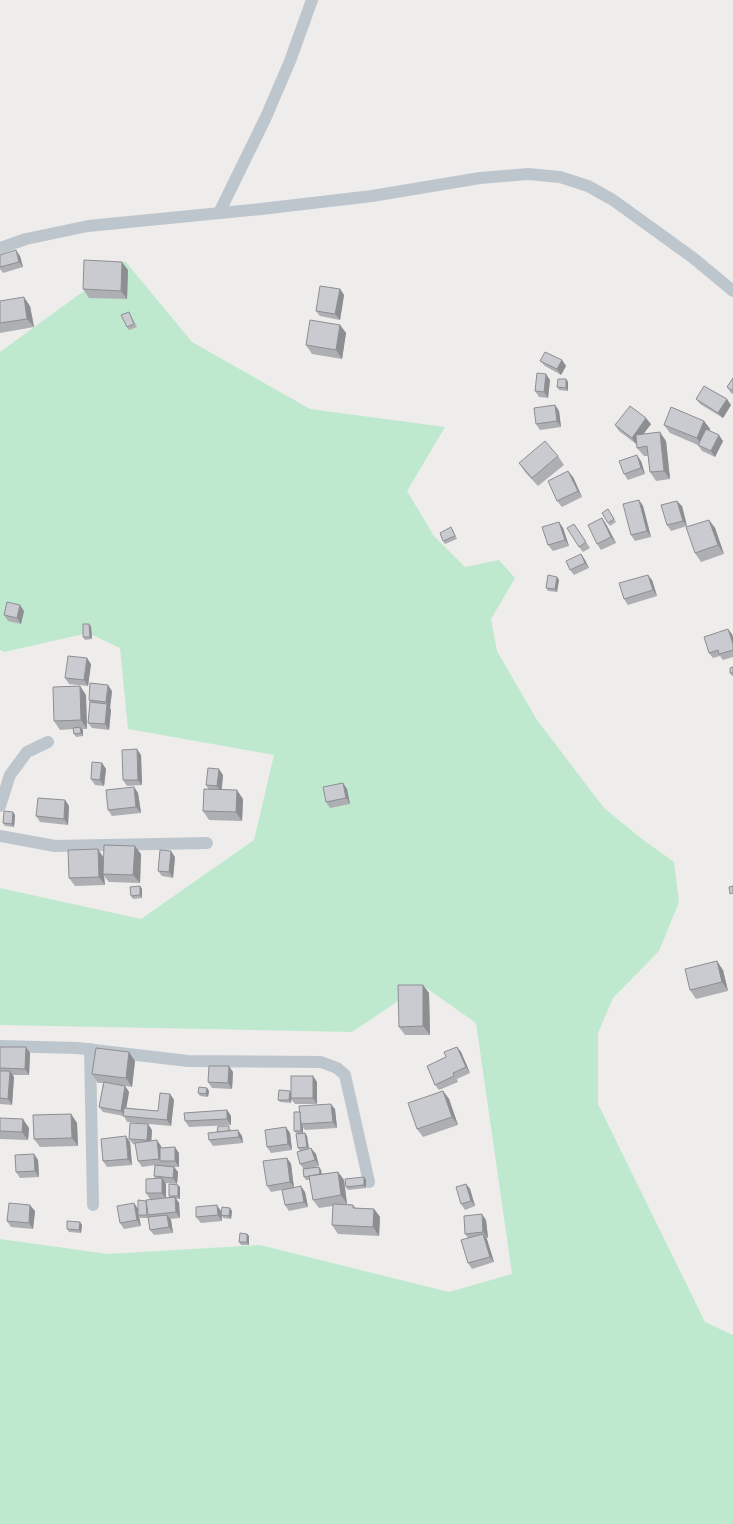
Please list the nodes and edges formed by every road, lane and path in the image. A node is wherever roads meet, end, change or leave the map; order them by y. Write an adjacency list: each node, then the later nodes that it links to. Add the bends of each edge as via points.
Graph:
1 (312, 0): 2 (street, via 266,117)
2 (219, 213): 3 (street, via 88,226 26,239); 4 (street, via 372,196 480,178 528,174 560,177 588,186 613,200 692,257)
3 (0, 248)
4 (733, 291)
5 (48, 742): 6 (street, via 27,752 14,769)
6 (0, 806)
7 (0, 836): 8 (street, via 55,846)
8 (207, 843)
9 (0, 1046): 10 (street)
10 (90, 1049): 11 (street, via 188,1061 321,1062 337,1068 345,1075); 12 (street)
11 (369, 1182)
12 (93, 1204)

